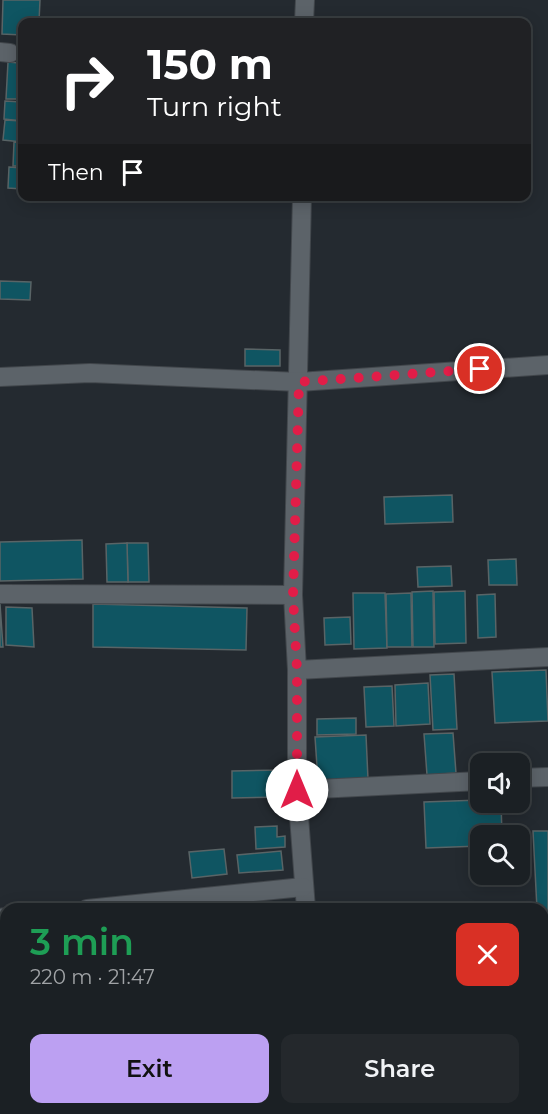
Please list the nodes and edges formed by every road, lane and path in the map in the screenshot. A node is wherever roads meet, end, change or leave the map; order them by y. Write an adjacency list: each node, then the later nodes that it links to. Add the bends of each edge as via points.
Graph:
1 (305, 0): 2 (street)
2 (304, 18)
3 (302, 201): 6 (street)
4 (548, 364): 6 (street)
5 (0, 377): 6 (street, via 90,373)
6 (299, 382): 8 (street)
7 (0, 594): 8 (street)
8 (293, 596): 10 (street)
9 (548, 657): 10 (street)
10 (297, 670): 14 (street)
11 (548, 777): 12 (street)
12 (530, 778)
13 (470, 781): 14 (street)
14 (297, 790): 15 (street)
15 (303, 887): 16 (street); 17 (street)
16 (146, 903)
17 (305, 903)

